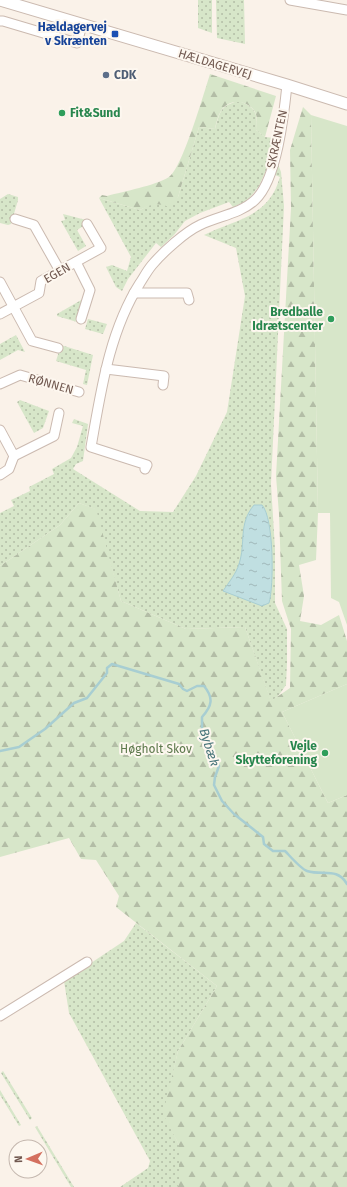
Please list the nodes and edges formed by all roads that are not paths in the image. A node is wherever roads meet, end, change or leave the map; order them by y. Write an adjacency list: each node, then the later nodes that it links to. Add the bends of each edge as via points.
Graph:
1 (0, 0): 5 (street, HÆLDAGERVEJ)
2 (290, 0): 3 (street)
3 (347, 10)
4 (0, 22): 5 (street, via 77,43)
5 (82, 25): 6 (street, HÆLDAGERVEJ)
6 (287, 85): 7 (street, HÆLDAGERVEJ); 13 (street, SKRÆNTEN, via 279,138 272,170 265,187 255,200 242,209 199,225 165,251 150,267)
7 (347, 104)
8 (14, 219): 11 (street, via 34,225)
9 (87, 224): 10 (street, via 101,248)
10 (76, 262): 11 (street, EGEN); 17 (street, EGEN, via 90,290)
11 (60, 271): 15 (street, EGEN, via 41,281 39,293)
12 (0, 282): 15 (street)
13 (134, 293): 14 (street, via 187,293); 19 (street, SKRÆNTEN, via 114,339)
14 (189, 300)
15 (14, 307): 16 (street, EGEN); 18 (street, via 32,341)
16 (0, 314)
17 (81, 319)
18 (58, 348)
19 (106, 369): 21 (street, via 164,376); 26 (street, SKRÆNTEN, via 91,447 147,465)
20 (0, 384): 22 (street, RØNNEN, via 20,375)
21 (163, 384)
22 (79, 392)
23 (59, 413): 25 (street, via 54,436)
24 (0, 430): 25 (street)
25 (14, 456): 27 (street, via 9,469)
26 (145, 469)
27 (0, 475)
28 (87, 962): 29 (street)
29 (0, 1016)

